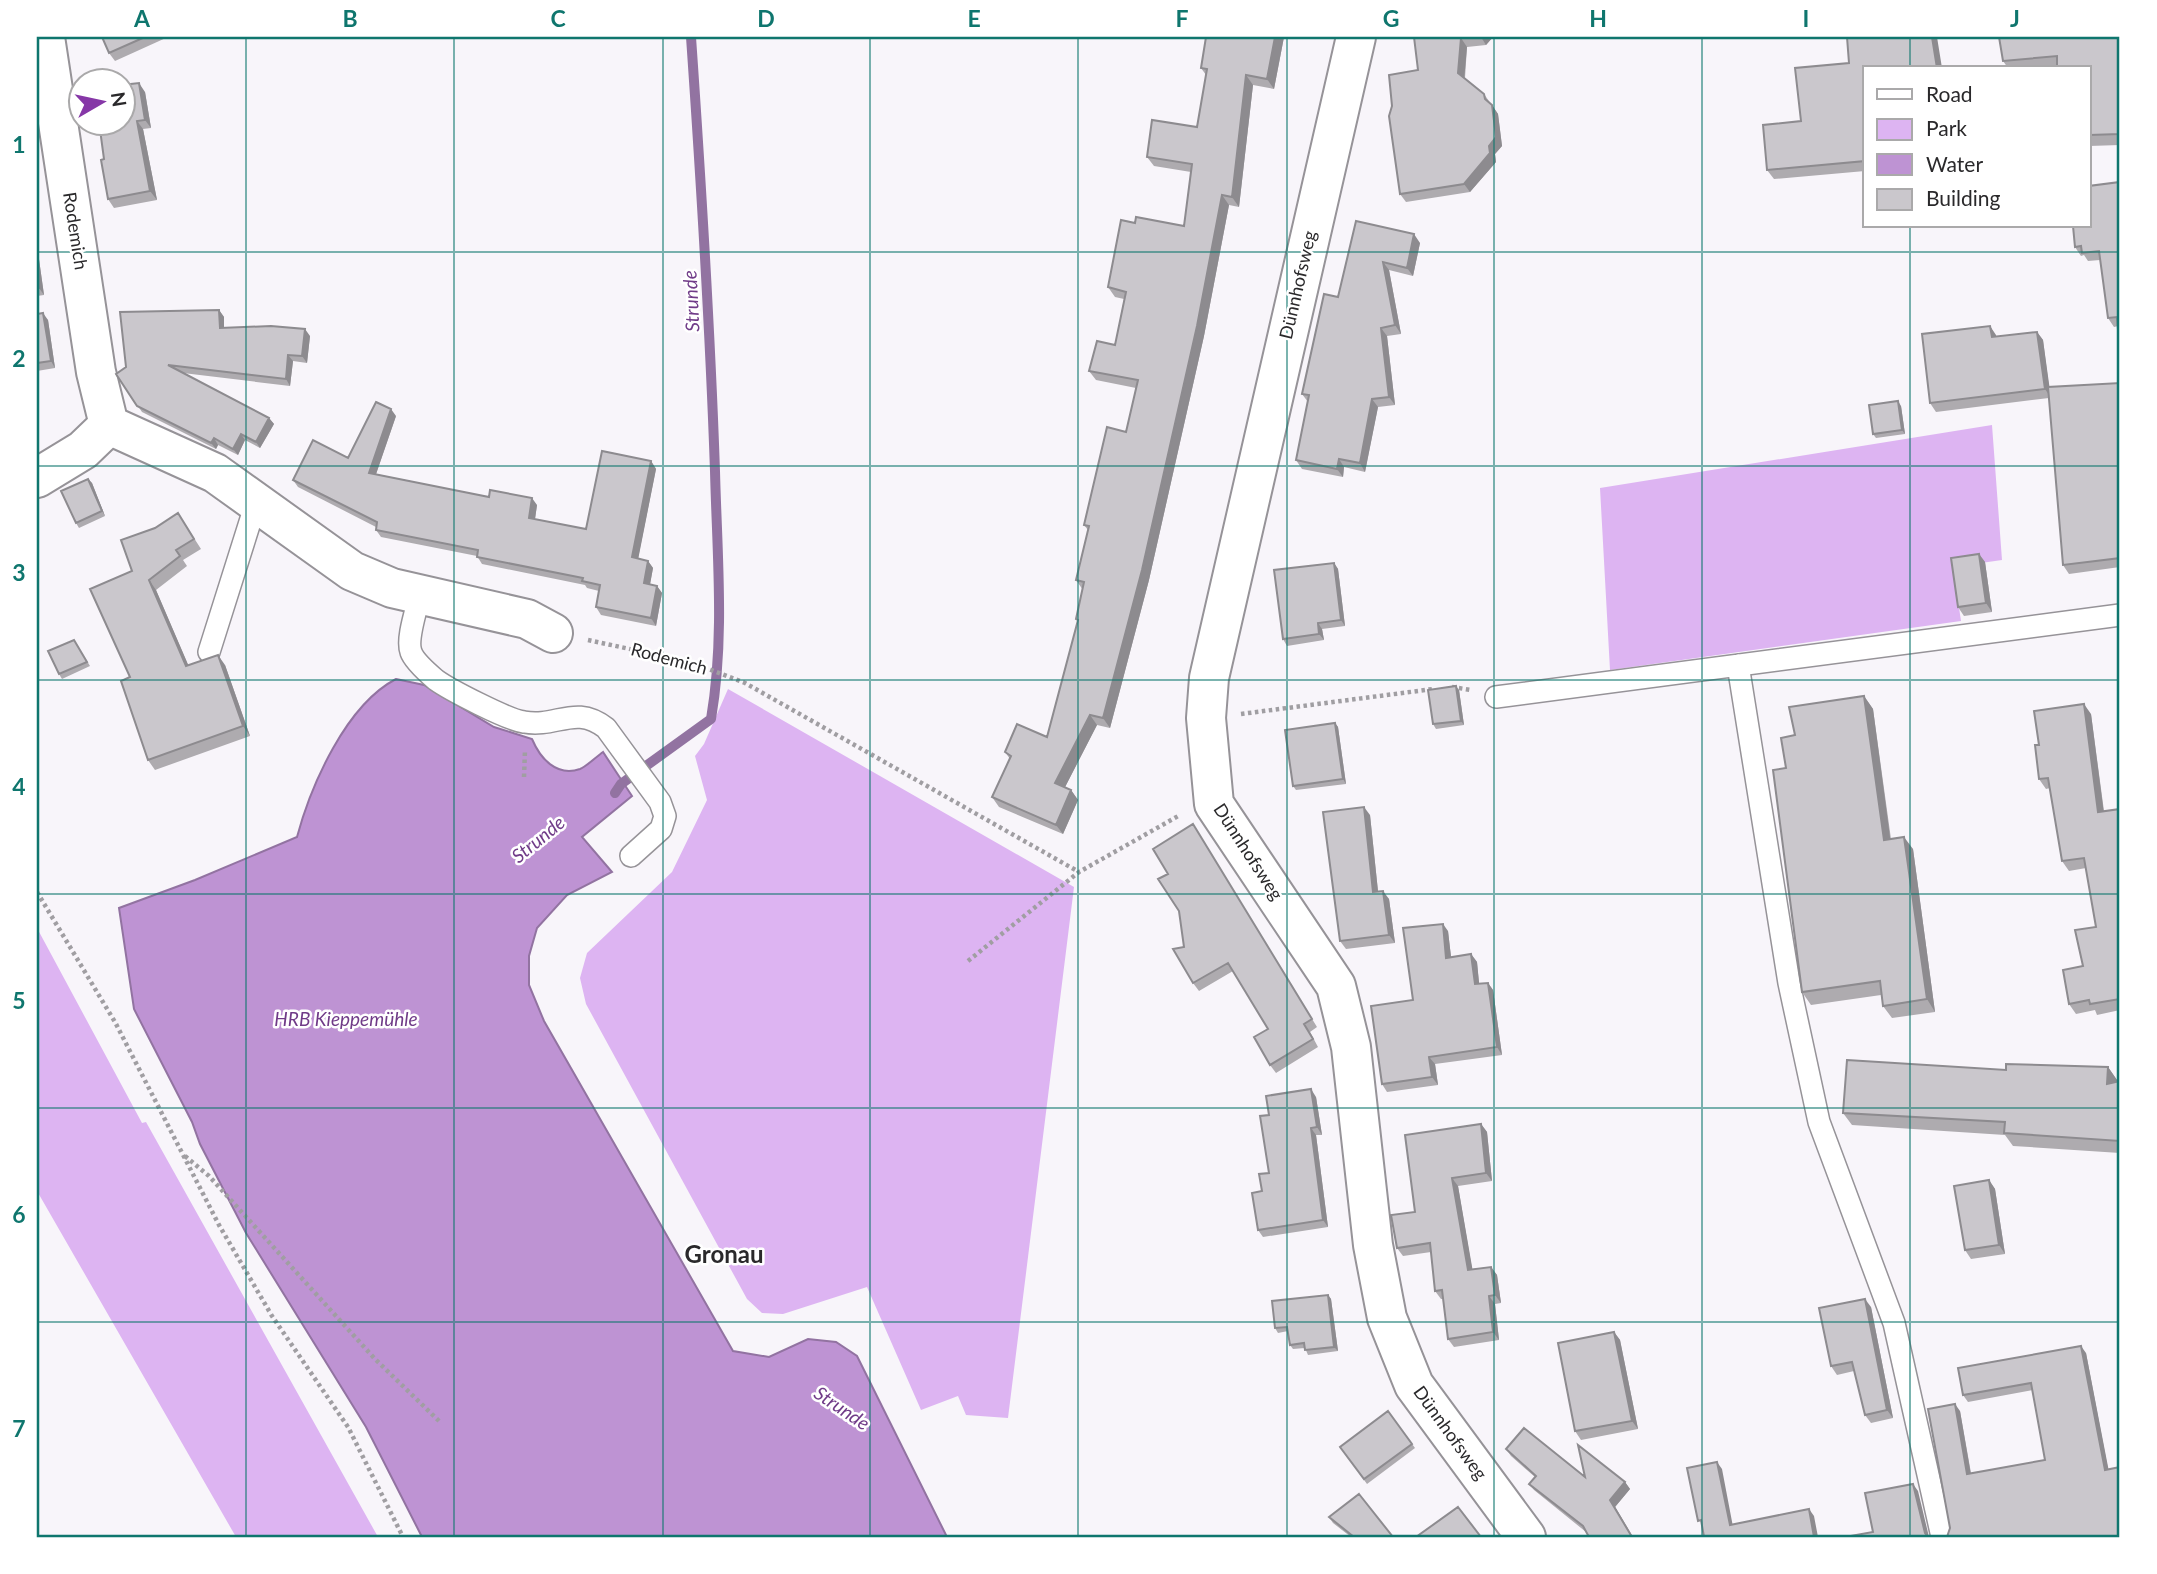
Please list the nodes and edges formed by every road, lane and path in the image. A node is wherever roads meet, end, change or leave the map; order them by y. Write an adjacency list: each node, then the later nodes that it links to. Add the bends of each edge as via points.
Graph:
1 (45, 37): 3 (street, Rodemich, via 96,372)
2 (1356, 37): 12 (street, Dünnhofsweg, via 1209,678)
3 (109, 425): 4 (street, via 83,450); 5 (street, via 215,473)
4 (37, 478)
5 (256, 503): 6 (street, via 352,571 391,588); 9 (lane)
6 (420, 594): 8 (street, via 527,619); 14 (lane, via 409,643 411,654 436,680 525,723 584,716 607,728 660,802 665,816 661,829)
7 (2120, 615): 10 (lane)
8 (553, 633): 15 (path, Rodemich, via 690,662 745,683)
9 (209, 652)
10 (1738, 665): 11 (lane); 22 (lane, via 1789,984 1819,1122 1894,1323)
11 (1496, 697): 12 (path, via 1458,686)
12 (1206, 718): 13 (street, Dünnhofsweg)
13 (1214, 804): 15 (path, via 1185,811); 21 (street, Dünnhofsweg, via 1336,986 1352,1047 1373,1245 1387,1318 1414,1385)
14 (631, 856)
15 (1079, 872): 17 (path)
16 (37, 892): 18 (path, via 115,1022)
17 (968, 961)
18 (182, 1153): 19 (path, via 209,1176 366,1349); 20 (path, via 272,1316 348,1427)
19 (439, 1421)
20 (403, 1537)
21 (1526, 1537)
22 (1942, 1537)

